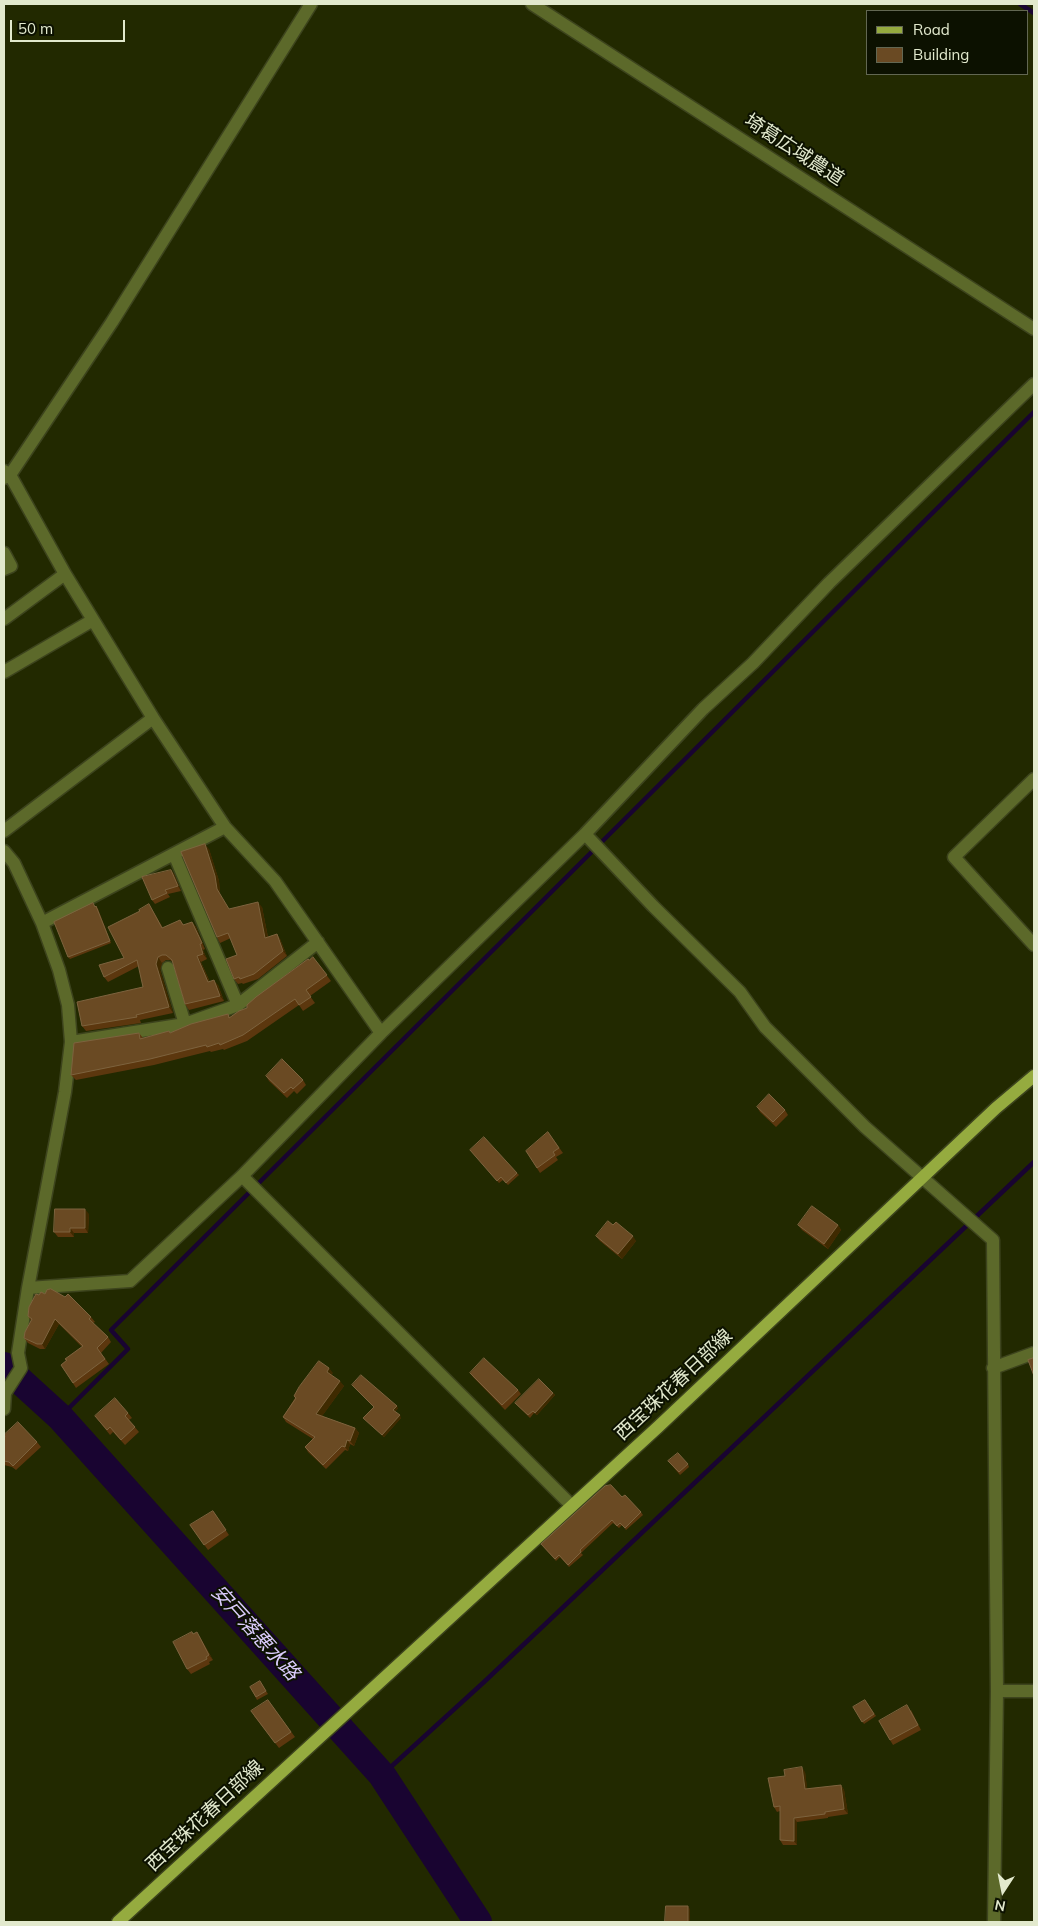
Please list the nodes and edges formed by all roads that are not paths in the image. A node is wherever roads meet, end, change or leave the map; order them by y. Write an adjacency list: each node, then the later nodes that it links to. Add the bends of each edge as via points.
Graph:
1 (311, 4): 5 (street, via 112,322)
2 (532, 4): 3 (street, 埼葛広域農道)
3 (1034, 329)
4 (1034, 384): 16 (street, via 703,709)
5 (6, 475): 8 (street)
6 (4, 553): 7 (street, via 10,566)
7 (4, 569)
8 (65, 574): 9 (street); 10 (street)
9 (4, 619)
10 (93, 620): 11 (street); 12 (street)
11 (4, 672)
12 (153, 718): 14 (street); 15 (street)
13 (1034, 779): 21 (street, via 954,857)
14 (225, 827): 18 (street); 20 (street, via 275,881)
15 (4, 831)
16 (584, 834): 25 (street); 29 (street, via 740,992 765,1027 866,1127)
17 (4, 851): 19 (street, via 14,863)
18 (174, 854): 19 (street); 23 (street)
19 (42, 923): 26 (street, via 68,1005)
20 (318, 942): 23 (street); 25 (street)
21 (1034, 945)
22 (168, 968): 24 (street)
23 (238, 1005): 24 (street)
24 (185, 1024): 26 (street)
25 (381, 1033): 28 (street)
26 (71, 1042): 30 (street, via 65,1092)
27 (1034, 1076): 29 (main road, 西宝珠花春日部線)
28 (242, 1176): 30 (street, via 130,1281); 35 (street)
29 (922, 1177): 32 (street, via 993,1240); 35 (main road, 西宝珠花春日部線)
30 (28, 1288): 33 (street, via 18,1353 21,1368)
31 (1034, 1353): 32 (street)
32 (994, 1368): 36 (street)
33 (5, 1393): 34 (street)
34 (4, 1409)
35 (572, 1506): 38 (main road, 西宝珠花春日部線)
36 (997, 1691): 37 (street); 39 (street)
37 (1034, 1691)
38 (118, 1922)
39 (994, 1922)

